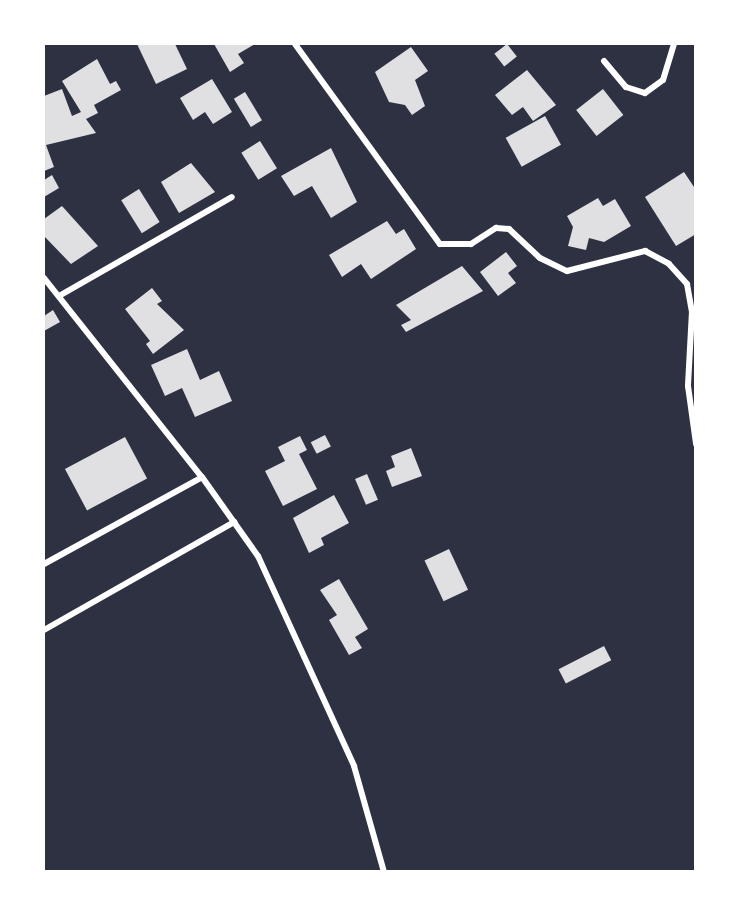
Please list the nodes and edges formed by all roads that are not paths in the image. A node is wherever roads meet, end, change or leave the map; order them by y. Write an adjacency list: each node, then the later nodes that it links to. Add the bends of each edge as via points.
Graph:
1 (296, 44): 7 (street, via 440,244 471,244 496,228 509,229 540,258 567,271 645,250 669,264 687,284 692,311 688,386)
2 (674, 44): 3 (street, via 663,80 645,93 626,87)
3 (604, 61)
4 (232, 197): 6 (street)
5 (44, 278): 6 (street)
6 (58, 296): 8 (street)
7 (696, 444)
8 (202, 477): 9 (street); 10 (street)
9 (234, 522): 11 (street); 12 (street, via 300,641 354,766)
10 (44, 564)
11 (44, 630)
12 (384, 872)

